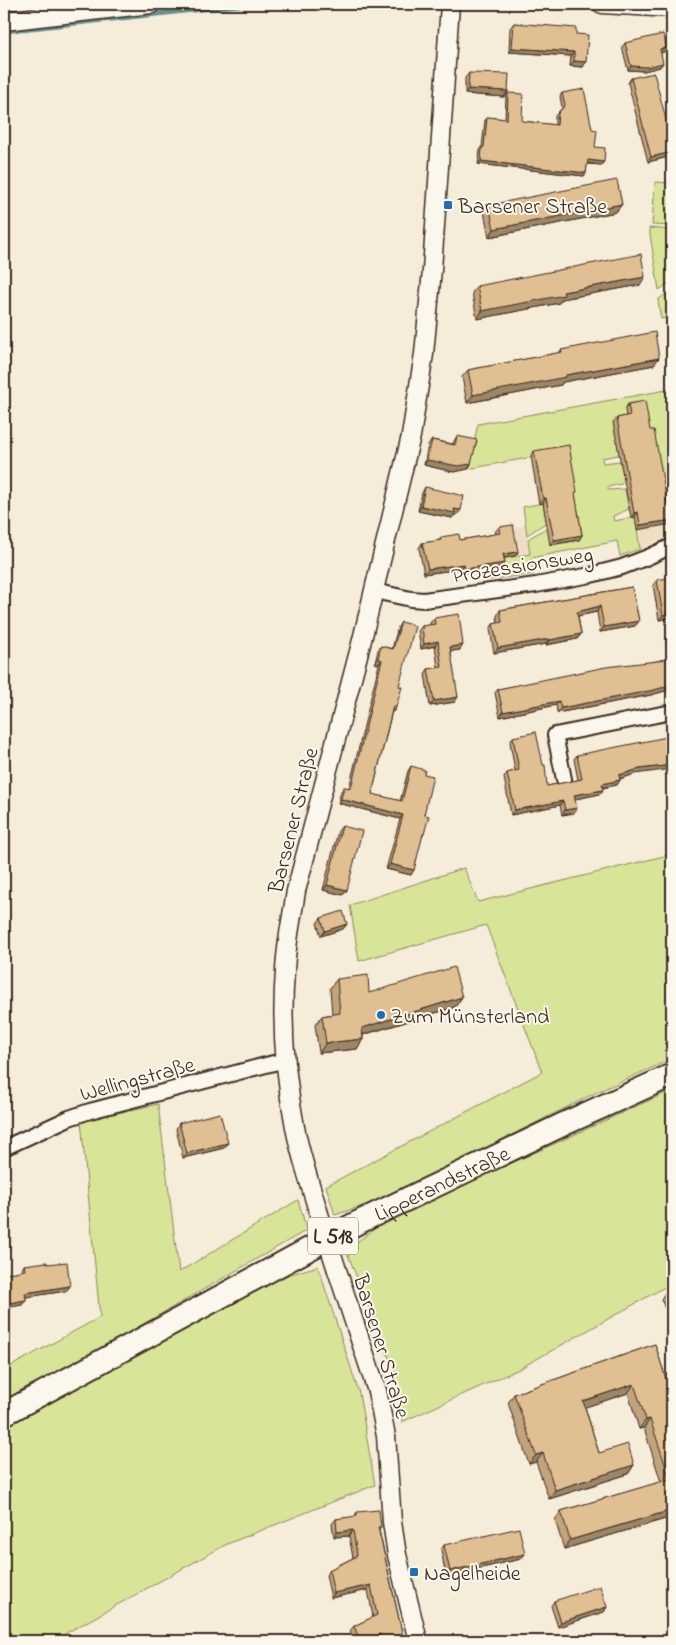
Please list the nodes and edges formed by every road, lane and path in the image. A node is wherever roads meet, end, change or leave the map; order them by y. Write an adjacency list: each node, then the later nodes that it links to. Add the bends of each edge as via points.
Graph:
1 (151, 4): 5 (street)
2 (450, 4): 7 (street, Barsener Straße, via 424,354 408,454)
3 (602, 4): 4 (street)
4 (672, 8)
5 (4, 21)
6 (672, 546): 7 (street, Prozessionsweg, via 622,567 536,585 424,600)
7 (374, 591): 10 (street, Barsener Straße, via 290,925 284,970)
8 (672, 712): 9 (street, via 556,735)
9 (564, 779)
10 (285, 1060): 12 (street, Wellingstraße, via 83,1113); 14 (street, Barsener Straße, bridge, via 302,1159 376,1391 386,1436 392,1522)
11 (672, 1076): 13 (main road, Lipperandstraße / L 518, via 355,1224)
12 (4, 1148)
13 (4, 1414)
14 (418, 1641)

